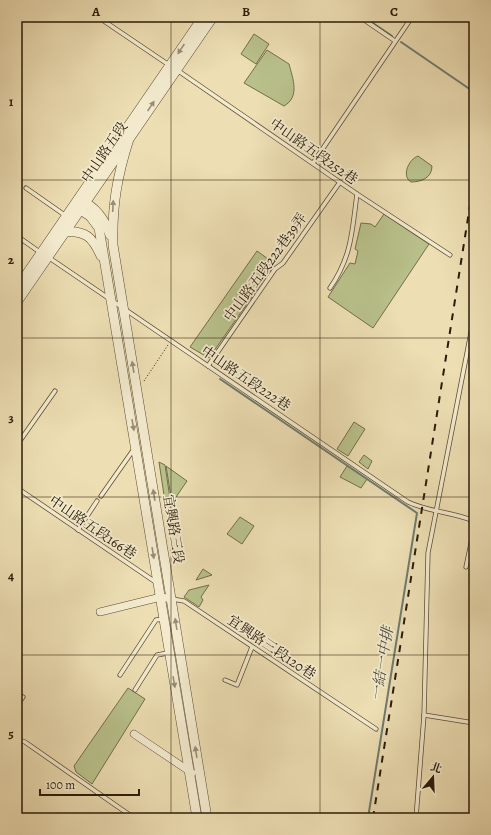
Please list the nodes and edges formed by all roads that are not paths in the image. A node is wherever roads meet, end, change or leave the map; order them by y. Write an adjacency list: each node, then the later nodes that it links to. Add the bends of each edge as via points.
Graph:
1 (98, 17): 7 (lane, 中山路五段252巷)
2 (202, 17): 7 (street, 中山路五段, one-way to 7)
3 (212, 17): 7 (street, 中山路五段)
4 (360, 17): 6 (lane)
5 (412, 17): 6 (lane)
6 (395, 41): 9 (lane)
7 (173, 68): 8 (street, 中山路五段, one-way to 7); 9 (lane, 中山路五段252巷); 13 (street, 中山路五段)
8 (129, 139): 13 (street, 中山路五段); 17 (street, 宜興路三段, one-way to 8, via 114,199)
9 (313, 163): 10 (lane, 中山路五段252巷)
10 (340, 182): 12 (lane, 中山路五段252巷); 27 (lane, 中山路五段222巷39弄, via 283,263 275,269)
11 (26, 188): 14 (lane)
12 (357, 194): 19 (lane); 22 (lane, 中山路五段252巷, via 350,248 341,272)
13 (80, 204): 14 (street, 中山路五段); 15 (street, 中山路五段); 17 (street, 宜興路三段, via 103,218); 20 (street, 宜興路三段, via 99,228)
14 (66, 216): 18 (street, 中山路五段)
15 (65, 232): 18 (street, 中山路五段); 20 (street, 宜興路三段, via 83,232 90,237)
16 (17, 236): 18 (lane, 中山路五段222巷)
17 (113, 245): 25 (street, 宜興路三段)
18 (45, 255): 21 (street, 中山路五段); 23 (lane, 中山路五段222巷); 24 (street, 中山路五段)
19 (450, 255)
20 (104, 262): 23 (street, 宜興路三段)
21 (17, 288)
22 (330, 288)
23 (112, 301): 25 (lane, 中山路五段222巷); 30 (street, 宜興路三段, one-way to 30)
24 (17, 302)
25 (123, 308): 27 (lane, 中山路五段222巷); 41 (street, 宜興路三段, one-way to 25)
26 (474, 317): 34 (lane)
27 (208, 366): 34 (lane, 中山路五段222巷, via 408,502 423,509)
28 (55, 391): 29 (lane)
29 (17, 445)
30 (136, 446): 32 (lane); 39 (street, 宜興路三段, one-way to 39)
31 (17, 488): 37 (lane, 中山路五段166巷)
32 (101, 496)
33 (97, 501): 37 (lane)
34 (435, 510): 35 (lane, 中山路五段222巷, via 458,514); 51 (lane, via 428,553)
35 (474, 521)
36 (474, 529): 38 (lane)
37 (78, 530): 39 (lane, 中山路五段166巷)
38 (466, 567)
39 (157, 584): 40 (street, 宜興路三段); 41 (lane, 宜興路三段120巷)
40 (161, 597): 41 (street); 42 (street); 43 (street, 宜興路三段)
41 (172, 599): 44 (lane, 宜興路三段120巷, via 184,601); 57 (street, 宜興路三段, one-way to 41)
42 (100, 612)
43 (163, 619): 45 (street, 宜興路三段); 46 (lane, via 156,620)
44 (252, 647): 47 (lane, via 237,685); 53 (lane, 宜興路三段120巷)
45 (169, 653): 48 (lane, via 157,655); 56 (street, 宜興路三段, one-way to 56)
46 (120, 675)
47 (225, 680)
48 (135, 690)
49 (23, 697): 50 (lane)
50 (17, 705)
51 (424, 715): 52 (lane); 61 (lane)
52 (474, 723)
53 (376, 729)
54 (134, 734): 56 (street)
55 (17, 745): 58 (lane, via 25,742)
56 (189, 772): 57 (street); 59 (street, 宜興路三段)
57 (200, 774): 60 (street, 宜興路三段)
58 (134, 818)
59 (197, 818)
60 (207, 818)
61 (416, 818)

